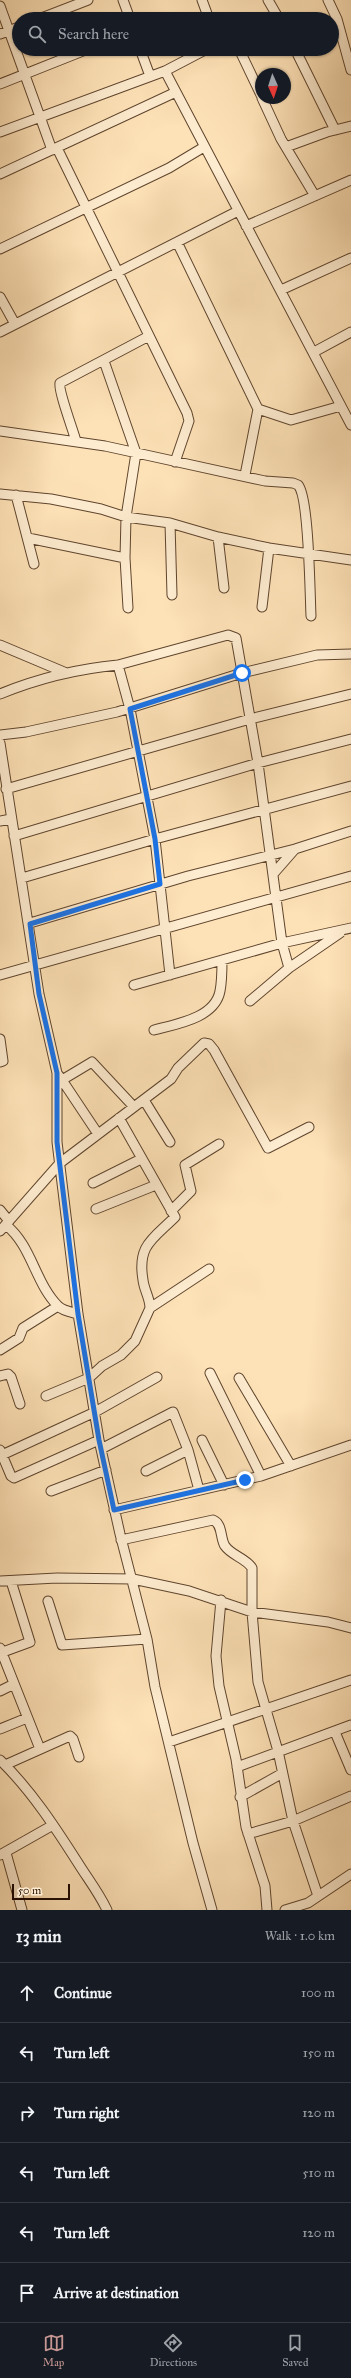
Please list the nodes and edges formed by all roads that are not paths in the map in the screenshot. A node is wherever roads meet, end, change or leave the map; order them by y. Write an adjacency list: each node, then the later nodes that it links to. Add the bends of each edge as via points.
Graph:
1 (88, 0): 7 (street)
2 (123, 0): 8 (street)
3 (202, 0): 9 (street)
4 (268, 0): 10 (street)
5 (328, 0): 11 (street)
6 (0, 6): 13 (street)
7 (57, 12)
8 (127, 12)
9 (206, 12)
10 (275, 12)
11 (334, 12)
12 (339, 26): 22 (street)
13 (4, 33): 14 (street)
14 (12, 50)
15 (15, 56): 23 (street)
16 (70, 56): 23 (street)
17 (143, 56): 24 (street)
18 (194, 56): 21 (street)
19 (242, 56): 25 (street)
20 (299, 56): 31 (street)
21 (165, 70): 24 (street); 27 (street)
22 (351, 70)
23 (23, 74): 26 (street); 29 (street)
24 (150, 76): 29 (street)
25 (255, 82)
26 (0, 84)
27 (176, 92): 33 (street); 35 (street)
28 (265, 104): 34 (street)
29 (40, 117): 32 (street); 35 (street)
30 (351, 126): 31 (street)
31 (336, 130): 34 (street)
32 (0, 132)
33 (204, 147): 39 (street, via 168,168); 40 (street)
34 (286, 147): 38 (street)
35 (55, 149): 36 (street); 39 (street)
36 (0, 174)
37 (351, 180): 38 (street)
38 (315, 196): 41 (street)
39 (85, 207): 43 (street); 45 (street)
40 (238, 211): 41 (street); 42 (street)
41 (246, 226): 46 (street)
42 (177, 242): 45 (street); 55 (street)
43 (0, 249)
44 (351, 258): 46 (street)
45 (117, 271): 48 (street); 51 (street)
46 (281, 290): 52 (street)
47 (0, 297): 48 (street)
48 (15, 324): 49 (street)
49 (0, 332)
50 (351, 332): 52 (street)
51 (149, 336): 53 (street); 60 (street, via 189,421)
52 (314, 352): 54 (street)
53 (104, 361): 58 (street, via 60,383 59,390); 59 (street)
54 (341, 406): 55 (street, via 291,420); 56 (street)
55 (258, 409): 61 (street)
56 (351, 425)
57 (0, 431): 58 (street)
58 (76, 441): 59 (street)
59 (136, 454): 60 (street); 64 (street)
60 (175, 462): 61 (street)
61 (245, 475): 69 (street, via 266,481 293,483 300,488)
62 (0, 494): 63 (street)
63 (16, 495): 64 (street, via 51,498); 67 (street)
64 (126, 517): 65 (street); 70 (street)
65 (170, 523): 66 (street); 74 (street)
66 (218, 537): 68 (street); 73 (street)
67 (28, 538): 70 (street); 72 (street)
68 (269, 548): 69 (street); 75 (street)
69 (309, 554): 71 (street); 77 (street)
70 (125, 558): 76 (street)
71 (351, 560)
72 (34, 564)
73 (224, 588)
74 (172, 595)
75 (262, 607)
76 (128, 608)
77 (311, 616)
78 (0, 645): 81 (street)
79 (351, 654): 82 (street, via 317,655)
80 (118, 665): 81 (street); 82 (street, via 228,635 236,638); 85 (street)
81 (64, 672): 83 (street, via 37,679)
82 (242, 673): 85 (street); 86 (street)
83 (0, 694)
84 (351, 694): 86 (street)
85 (130, 709): 87 (street, via 32,731); 90 (street)
86 (250, 719): 90 (street); 91 (street)
87 (0, 735)
88 (351, 739): 91 (street)
89 (0, 743): 93 (street)
90 (138, 751): 93 (street); 94 (street)
91 (258, 763): 94 (street); 95 (street)
92 (351, 786): 95 (street)
93 (6, 789): 96 (street)
94 (147, 795): 99 (street); 100 (street)
95 (265, 809): 100 (street); 102 (street)
96 (11, 819): 97 (street); 99 (street)
97 (0, 821)
98 (351, 831): 101 (street)
99 (14, 836): 105 (street)
100 (155, 839): 105 (street); 106 (street)
101 (295, 849): 102 (street); 103 (street)
102 (271, 855): 103 (street); 106 (street)
103 (274, 873): 107 (street)
104 (351, 876): 107 (street)
105 (22, 878): 108 (street)
106 (160, 884): 108 (street); 109 (street)
107 (276, 897): 109 (street); 111 (street)
108 (30, 924): 113 (street)
109 (165, 928): 113 (street); 116 (street)
110 (347, 929): 111 (street); 114 (street)
111 (282, 943): 112 (street); 114 (street)
112 (222, 960): 116 (street); 119 (street, via 220,992 215,1004 203,1014)
113 (35, 965): 115 (street); 122 (street, via 39,994)
114 (289, 968): 118 (street)
115 (0, 975)
116 (170, 975): 117 (street)
117 (134, 985)
118 (250, 1000)
119 (154, 1030)
120 (0, 1039): 121 (street, via 3,1061)
121 (0, 1062)
122 (60, 1076): 124 (street, via 92,1062); 127 (street); 131 (street, via 57,1142)
123 (144, 1100): 124 (street); 126 (street, via 171,1079 200,1045 209,1044 268,1148); 128 (street)
124 (134, 1107): 125 (street)
125 (119, 1118): 127 (street); 130 (street)
126 (309, 1127)
127 (98, 1134): 131 (street)
128 (170, 1142)
129 (219, 1144): 136 (street, via 185,1165 191,1191)
130 (141, 1159): 132 (street); 133 (street)
131 (60, 1163): 137 (street); 141 (street)
132 (93, 1182)
133 (156, 1185): 134 (street); 136 (street)
134 (96, 1209)
135 (0, 1210): 137 (street)
136 (171, 1211): 140 (street, via 175,1217 153,1236 141,1260)
137 (5, 1226): 139 (street, via 12,1230 24,1247 40,1279)
138 (209, 1269): 140 (street)
139 (58, 1306): 141 (street); 142 (street, via 24,1328 19,1338)
140 (150, 1308): 146 (street, via 134,1341 121,1355 102,1366)
141 (78, 1314): 146 (street)
142 (0, 1350)
143 (210, 1373): 159 (street)
144 (0, 1376): 149 (street, via 8,1374)
145 (157, 1377): 150 (street)
146 (89, 1378): 148 (street); 150 (street)
147 (239, 1378): 156 (street)
148 (46, 1396)
149 (20, 1404)
150 (95, 1412): 152 (street); 155 (street)
151 (202, 1440): 160 (street)
152 (100, 1444): 154 (street, via 173,1412); 155 (street, via 14,1478); 157 (street)
153 (351, 1445): 156 (street)
154 (188, 1450): 158 (street); 161 (street)
155 (1, 1452)
156 (291, 1466): 159 (street)
157 (106, 1470): 162 (street); 163 (street)
158 (146, 1471)
159 (261, 1476): 160 (street)
160 (224, 1485): 161 (street)
161 (199, 1490): 163 (street)
162 (51, 1491)
163 (114, 1510): 164 (street)
164 (121, 1540): 165 (street); 170 (street, via 216,1521 224,1546 248,1562 252,1568)
165 (133, 1579): 167 (street, via 57,1578); 168 (street); 172 (street)
166 (0, 1581): 167 (street)
167 (11, 1581): 173 (street, via 30,1642)
168 (221, 1600): 170 (street); 179 (street, via 216,1656 219,1686)
169 (48, 1601): 172 (street, via 62,1645)
170 (252, 1612): 171 (street, via 328,1622); 177 (street, via 258,1682)
171 (351, 1628)
172 (148, 1638): 183 (street, via 155,1687)
173 (0, 1651): 175 (street)
174 (351, 1680): 177 (street)
175 (14, 1684): 176 (street); 178 (street)
176 (0, 1691)
177 (265, 1709): 179 (street); 185 (street)
178 (28, 1718): 181 (street); 184 (street)
179 (227, 1720): 183 (street); 188 (street)
180 (351, 1725): 182 (street)
181 (0, 1730)
182 (335, 1732): 185 (street); 189 (street)
183 (169, 1742): 201 (street, via 201,1876)
184 (40, 1749): 186 (street, via 70,1736); 187 (street)
185 (278, 1751): 188 (street); 190 (street)
186 (79, 1757)
187 (3, 1763): 194 (street, via 23,1784)
188 (237, 1766): 192 (street)
189 (351, 1770)
190 (281, 1774): 192 (street); 193 (street)
191 (351, 1796): 193 (street)
192 (240, 1797): 195 (street)
193 (293, 1821): 195 (street); 198 (street)
194 (53, 1825): 196 (street); 200 (street)
195 (248, 1834): 202 (street, via 265,1886)
196 (3, 1854): 199 (street)
197 (351, 1874): 198 (street)
198 (318, 1896): 203 (street)
199 (22, 1910)
200 (107, 1910)
201 (212, 1910)
202 (267, 1910)
203 (285, 1910)

